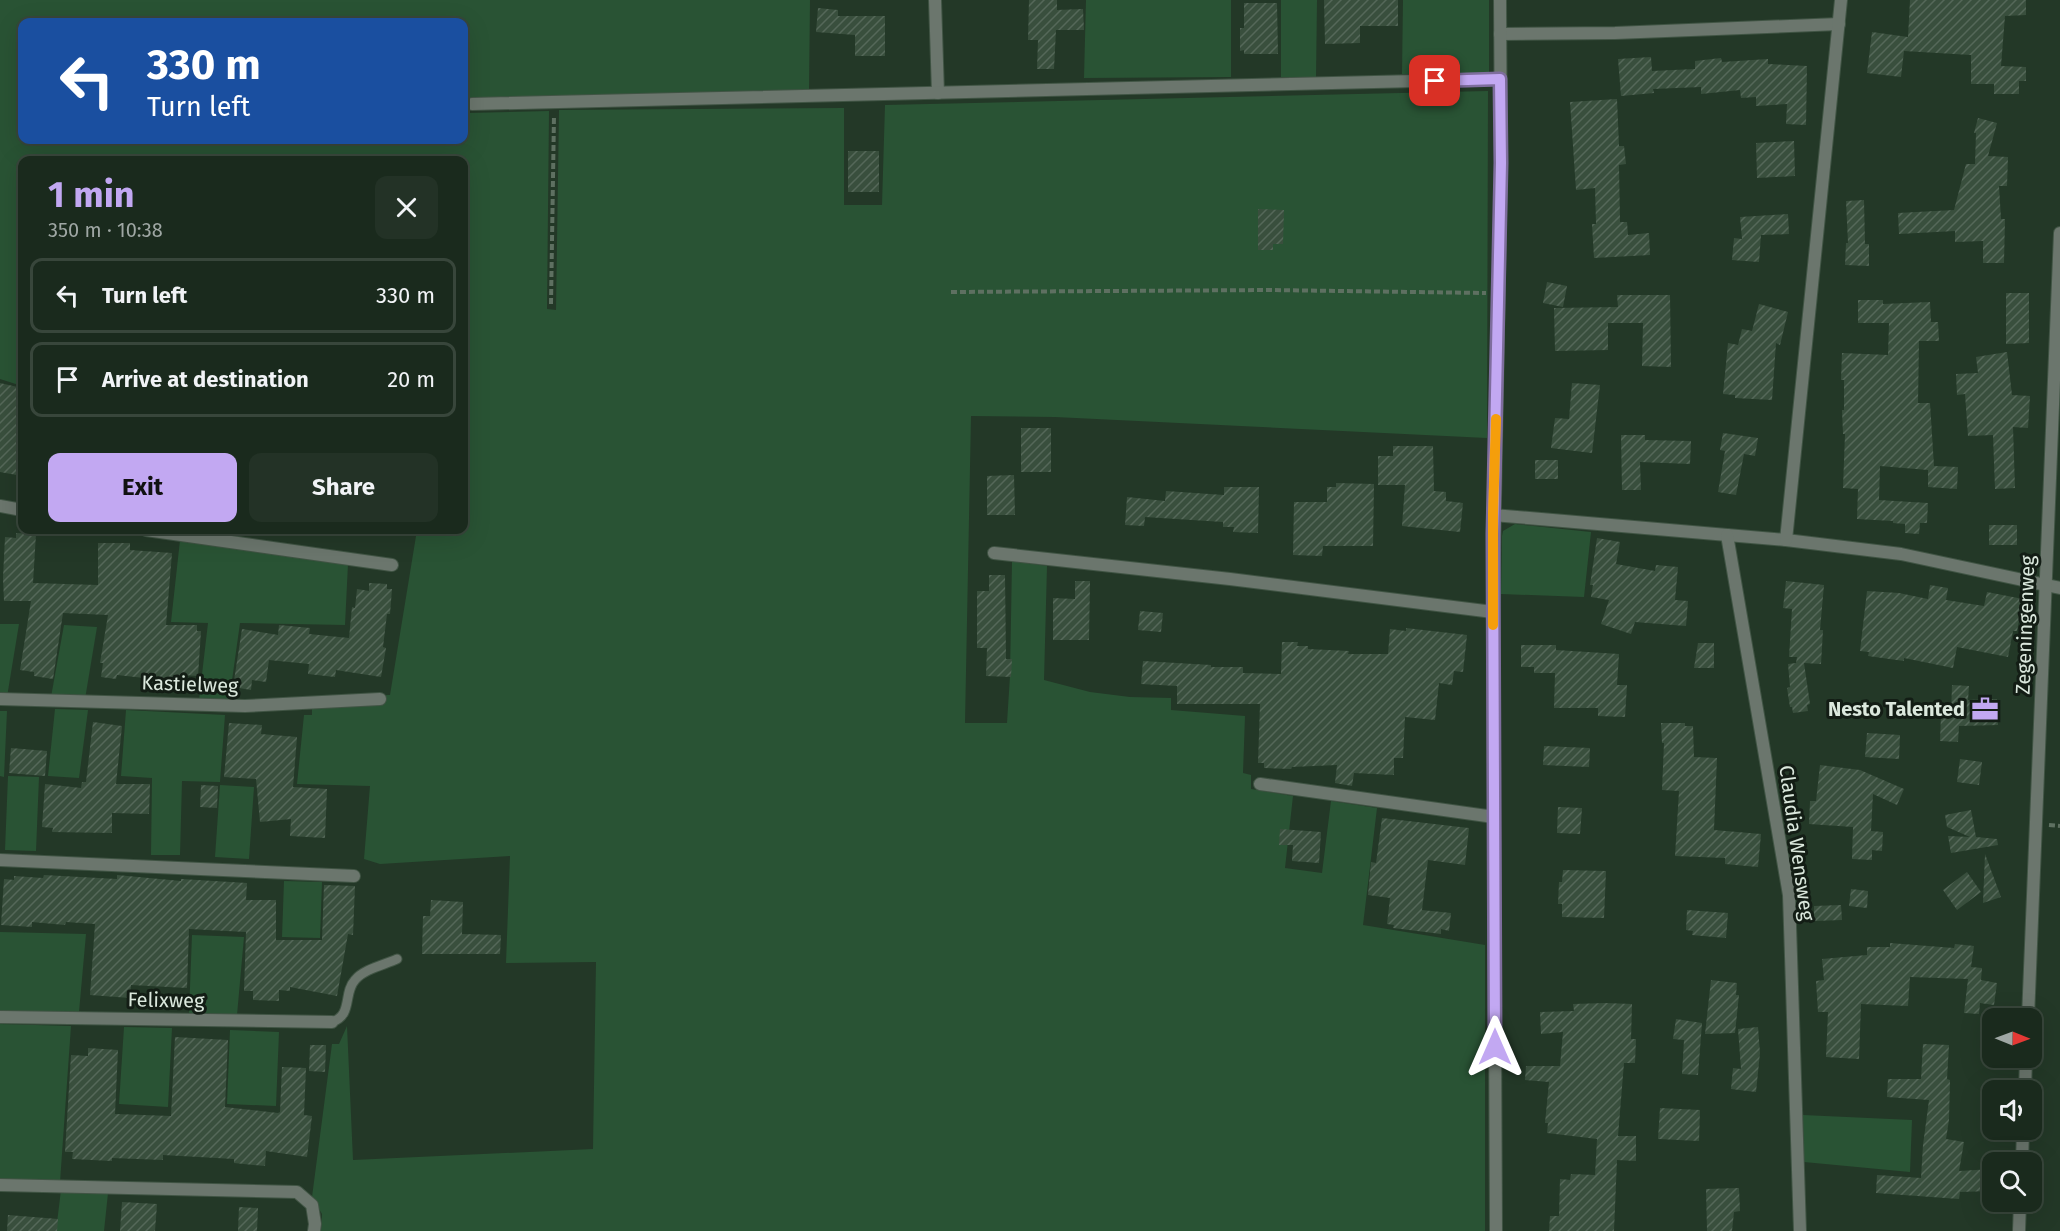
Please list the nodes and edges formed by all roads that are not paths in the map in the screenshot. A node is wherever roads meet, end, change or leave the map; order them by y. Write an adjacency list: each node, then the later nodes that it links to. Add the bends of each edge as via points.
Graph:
1 (935, 0): 7 (street)
2 (1500, 0): 5 (street)
3 (1841, 0): 4 (street)
4 (1839, 24): 5 (street); 15 (street)
5 (1500, 34): 6 (street)
6 (1500, 79): 7 (street); 12 (street)
7 (938, 93): 8 (street)
8 (472, 104)
9 (2060, 233): 18 (street, Zegeningenweg)
10 (0, 506): 11 (street)
11 (18, 509)
12 (1493, 514): 14 (street); 20 (street)
13 (174, 534): 17 (street)
14 (1727, 536): 15 (street); 35 (street, Claudia Wensweg, via 1788,895)
15 (1786, 540): 18 (street, via 1901,554)
16 (994, 553): 20 (street)
17 (392, 565)
18 (2046, 586): 19 (street); 28 (street, Zegeningenweg)
19 (2060, 588)
20 (1492, 612): 24 (street)
21 (0, 699): 22 (street, Kastielweg, via 245,706)
22 (380, 699)
23 (1260, 784): 24 (street)
24 (1494, 817): 34 (street)
25 (0, 860): 26 (street)
26 (354, 876)
27 (397, 959): 30 (lane, via 356,978 345,1014)
28 (2028, 1008)
29 (0, 1017): 30 (street, Felixweg)
30 (332, 1022)
31 (0, 1185): 33 (street, via 297,1192 312,1205)
32 (2020, 1212): 36 (street)
33 (314, 1231)
34 (1496, 1231)
35 (1800, 1231)
36 (2019, 1231)

